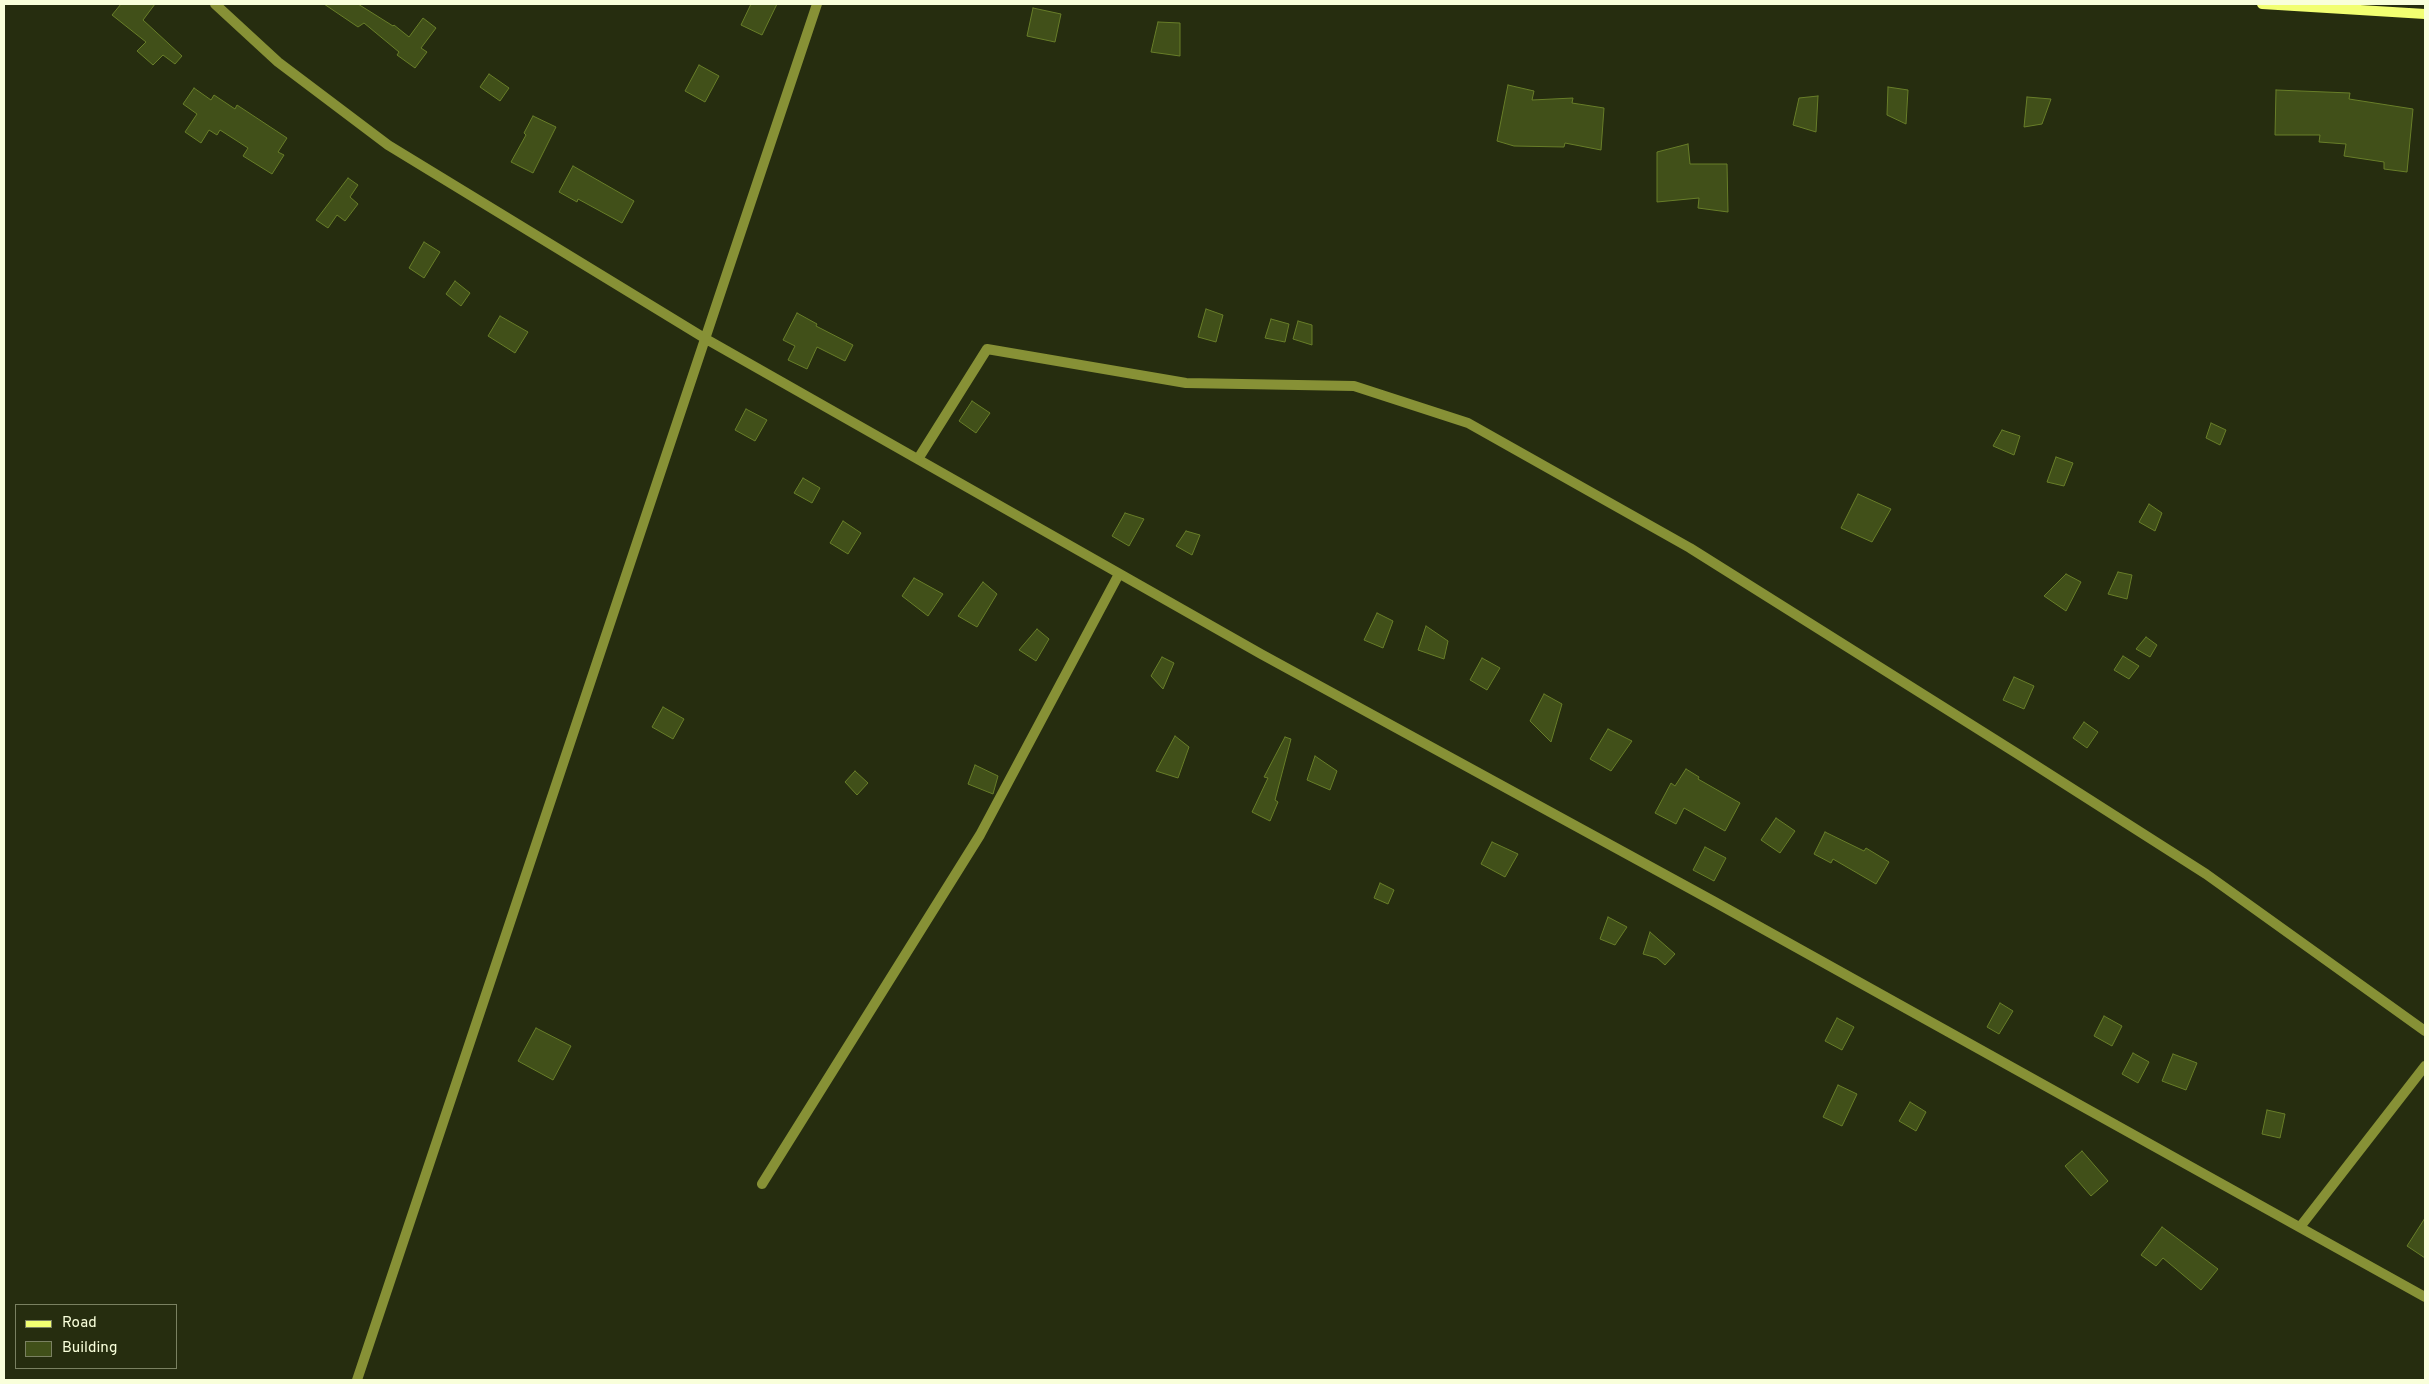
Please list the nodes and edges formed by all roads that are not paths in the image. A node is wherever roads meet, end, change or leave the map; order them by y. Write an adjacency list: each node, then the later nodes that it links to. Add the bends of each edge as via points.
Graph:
1 (215, 4): 6 (street, via 278,62 388,146)
2 (817, 4): 6 (street)
3 (2262, 4): 4 (main road)
4 (2280, 4): 5 (main road)
5 (2425, 14)
6 (706, 339): 7 (street); 14 (street)
7 (918, 459): 8 (street); 9 (street, via 987,348 1186,383 1354,386 1468,423 1690,548 2029,761 2206,874)
8 (1119, 574): 11 (street, via 980,835); 12 (street)
9 (2425, 1031)
10 (2425, 1066): 12 (street)
11 (762, 1184)
12 (2300, 1227): 13 (street)
13 (2425, 1297)
14 (357, 1380)

